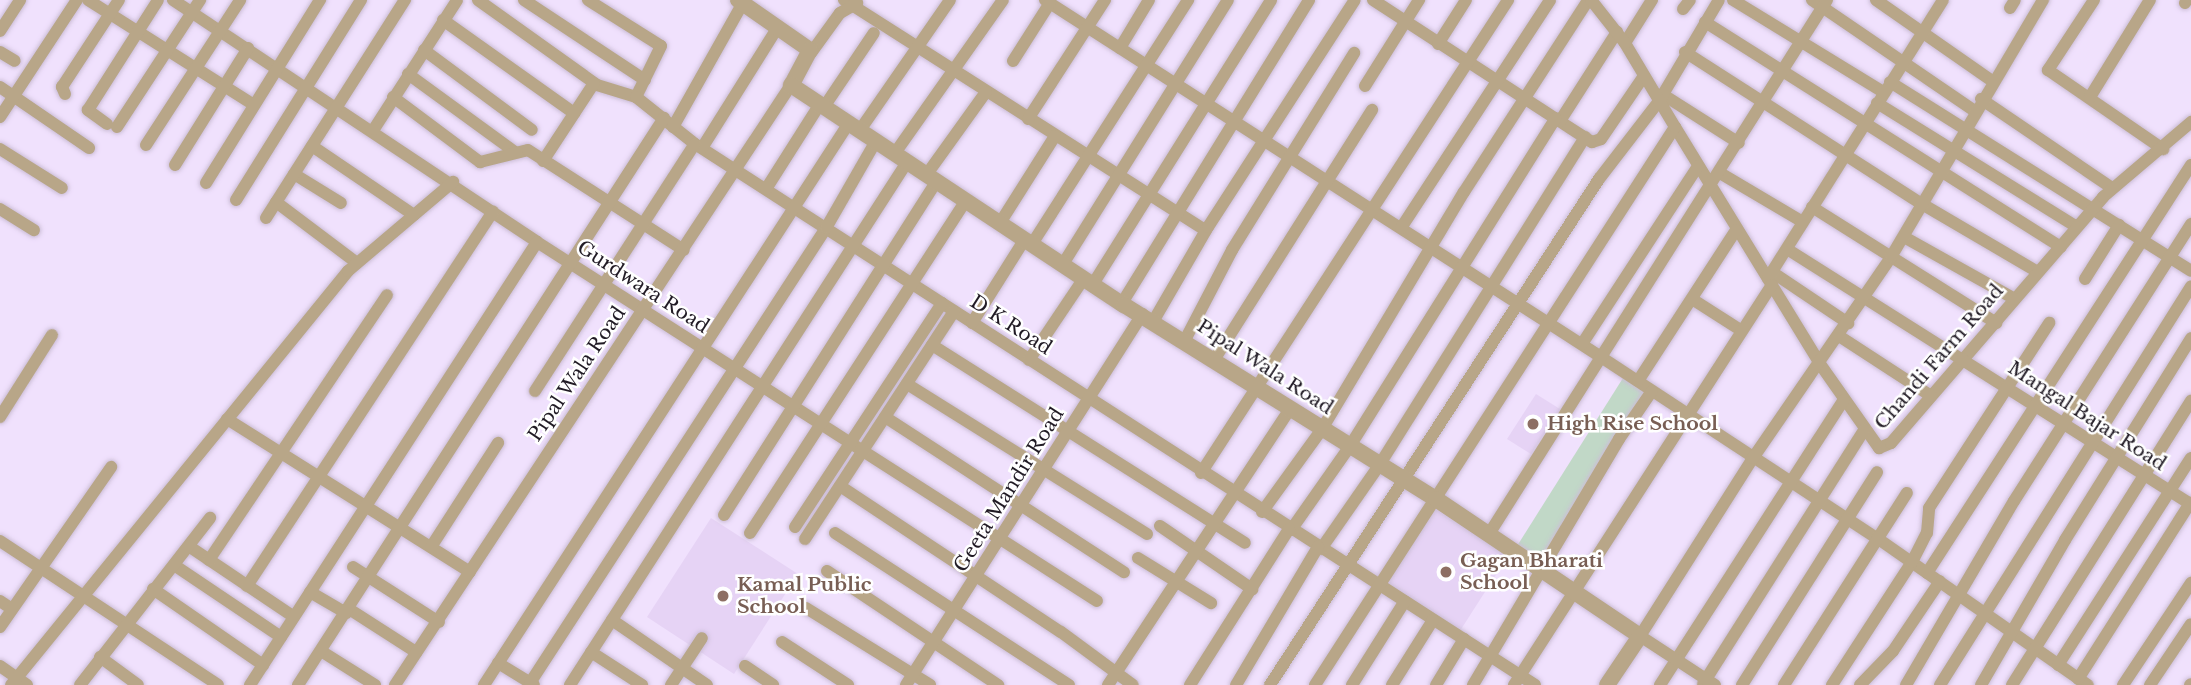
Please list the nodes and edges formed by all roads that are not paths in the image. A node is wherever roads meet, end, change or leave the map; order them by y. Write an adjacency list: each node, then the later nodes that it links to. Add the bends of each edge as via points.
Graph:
1 (20, 0): 52 (street)
2 (77, 0): 91 (street)
3 (88, 0): 44 (street)
4 (119, 0): 44 (street)
5 (158, 0): 53 (street)
6 (173, 0): 43 (street, Gurdwara Road)
7 (200, 0): 43 (street)
8 (240, 0): 50 (street)
9 (320, 0): 72 (street)
10 (361, 0): 87 (street)
11 (405, 0): 102 (street)
12 (457, 0): 45 (street)
13 (478, 0): 82 (street, D K Road)
14 (524, 0): 79 (street)
15 (950, 0): 59 (street)
16 (1003, 0): 74 (street)
17 (1105, 0): 49 (street)
18 (1149, 0): 60 (street)
19 (1188, 0): 71 (street)
20 (1228, 0): 81 (street)
21 (1271, 0): 97 (street)
22 (1309, 0): 107 (street)
23 (1355, 0): 119 (street, Geeta Mandir Road)
24 (1373, 0): 46 (street)
25 (1419, 0): 46 (street)
26 (1466, 0): 57 (street)
27 (1508, 0): 70 (street)
28 (1550, 0): 78 (street)
29 (1589, 0): 55 (street, Chandi Farm Road); 94 (street)
30 (1652, 0): 55 (street)
31 (1719, 0): 47 (street)
32 (1733, 0): 56 (street)
33 (1876, 0): 51 (street)
34 (1942, 0): 51 (street)
35 (2043, 0): 80 (street)
36 (2094, 0): 96 (street, via 2048,70)
37 (2150, 0): 96 (street)
38 (593, 1): 79 (street, via 661,46)
39 (742, 1): 48 (street); 109 (street)
40 (853, 2): 59 (street); 65 (street)
41 (1048, 2): 49 (street); 69 (street)
42 (1820, 2): 56 (street); 67 (street)
43 (192, 12): 50 (street, Gurdwara Road); 62 (street)
44 (110, 15): 53 (street); 90 (street, via 62,87)
45 (443, 20): 61 (street); 104 (street)
46 (1405, 21): 57 (street); 84 (street)
47 (1705, 22): 64 (street); 75 (street)
48 (778, 27): 65 (street); 124 (street)
49 (1087, 28): 60 (street); 106 (street)
50 (220, 30): 58 (street, Gurdwara Road); 73 (street)
51 (1923, 30): 67 (street); 80 (street)
52 (0, 31)
53 (138, 33): 62 (street); 62 (street, via 88,110 112,126)
54 (874, 33): 100 (street)
55 (1621, 38): 77 (street, Chandi Farm Road); 108 (street)
56 (1801, 42): 75 (street); 89 (street)
57 (1438, 44): 70 (street)
58 (248, 48): 72 (street, Gurdwara Road); 86 (street)
59 (918, 48): 74 (street); 112 (street)
60 (1120, 48): 71 (street)
61 (424, 50): 76 (street); 116 (street)
62 (167, 51): 73 (street)
63 (0, 52): 68 (street)
64 (1685, 52): 95 (street); 99 (street)
65 (811, 53): 83 (street, Pipal Wala Road)
66 (1354, 53): 130 (street)
67 (1903, 60): 89 (street); 101 (street)
68 (15, 61)
69 (1013, 61)
70 (1467, 61): 78 (street); 162 (street)
71 (1146, 63): 81 (street); 132 (street)
72 (277, 67): 87 (street, Gurdwara Road); 98 (street)
73 (196, 69): 86 (street); 122 (street)
74 (956, 72): 88 (street); 133 (street)
75 (1783, 72): 99 (street); 111 (street)
76 (408, 74): 92 (street); 129 (street)
77 (1644, 75): 95 (street, Chandi Farm Road); 118 (street, via 1601,139 1596,143)
78 (1497, 79): 94 (street); 174 (street)
79 (645, 80): 93 (street)
80 (1992, 81): 101 (street)
81 (1177, 82): 97 (street); 142 (street)
82 (594, 83): 93 (street, D K Road); 104 (street)
83 (791, 85): 100 (street, Pipal Wala Road); 138 (street, Pipal Wala Road)
84 (1365, 86)
85 (0, 87): 91 (street)
86 (225, 87): 98 (street); 135 (street)
87 (308, 87): 102 (street, Gurdwara Road); 152 (street)
88 (986, 92): 106 (street); 143 (street)
89 (1883, 92): 111 (street); 114 (street); 128 (street)
90 (65, 94)
91 (14, 96): 105 (street); 125 (street)
92 (393, 97): 115 (street); 129 (street, via 483,163)
93 (636, 97): 109 (street, D K Road)
94 (1527, 97): 108 (street); 184 (street)
95 (1660, 97): 113 (street, Chandi Farm Road); 121 (street); 209 (street)
96 (2090, 97): 127 (street)
97 (1205, 100): 107 (street); 151 (street)
98 (254, 104): 146 (street)
99 (1763, 104): 121 (street); 131 (street)
100 (822, 105): 112 (street, Pipal Wala Road); 149 (street)
101 (1978, 105): 114 (street); 148 (street)
102 (338, 106): 115 (street, Gurdwara Road); 123 (street)
103 (1372, 110): 144 (street)
104 (574, 113): 134 (street)
105 (0, 117)
106 (1028, 119): 117 (street)
107 (1234, 119): 119 (street); 164 (street)
108 (1558, 119): 118 (street); 193 (street)
109 (669, 122): 124 (street, D K Road); 156 (street)
110 (2191, 122): 127 (street, Chandi Farm Road)
111 (1864, 124): 131 (street); 140 (street)
112 (855, 127): 120 (street, Pipal Wala Road); 159 (street)
113 (1675, 127): 137 (street, Chandi Farm Road); 213 (street)
114 (1966, 128): 128 (street); 160 (street)
115 (374, 129): 145 (street, Gurdwara Road)
116 (532, 130)
117 (1055, 136): 132 (street); 168 (street)
118 (1585, 137): 200 (street)
119 (1265, 139): 130 (street); 177 (street, Geeta Mandir Road)
120 (876, 141): 133 (street, Pipal Wala Road); 173 (street)
121 (1739, 143): 139 (street)
122 (146, 145)
123 (312, 146): 141 (street); 165 (street)
124 (698, 146): 138 (street, D K Road); 171 (street)
125 (89, 148)
126 (0, 149): 147 (street)
127 (2163, 149): 148 (street, Chandi Farm Road)
128 (1956, 151): 140 (street); 172 (street)
129 (515, 152): 134 (street, via 528,150)
130 (1290, 155): 144 (street); 222 (street)
131 (1845, 155): 157 (street); 158 (street)
132 (1088, 157): 142 (street); 181 (street)
133 (901, 158): 143 (street, Pipal Wala Road); 182 (street)
134 (543, 161): 156 (street)
135 (175, 165)
136 (2191, 165): 179 (street)
137 (1698, 166): 150 (street, Chandi Farm Road); 223 (street)
138 (735, 170): 149 (street, D K Road); 186 (street, Pipal Wala Road)
139 (1720, 173): 150 (street); 167 (street)
140 (1942, 173): 157 (street); 183 (street)
141 (294, 174): 154 (street); 155 (street)
142 (1119, 176): 151 (street); 192 (street)
143 (932, 178): 153 (street, Pipal Wala Road); 191 (street)
144 (1327, 180): 162 (street); 229 (street)
145 (453, 182): 163 (street, Gurdwara Road); 165 (street)
146 (206, 183)
147 (62, 188)
148 (2112, 188): 160 (street, Chandi Farm Road)
149 (766, 189): 159 (street, D K Road)
150 (1711, 189): 176 (street, Chandi Farm Road); 226 (street)
151 (1148, 195): 164 (street); 198 (street)
152 (236, 200)
153 (966, 200): 168 (street, Pipal Wala Road); 199 (street)
154 (276, 202): 166 (street); 189 (street)
155 (341, 203)
156 (609, 204): 171 (street); 190 (street)
157 (1922, 204): 178 (street); 195 (street)
158 (1812, 207): 167 (street); 187 (street)
159 (796, 208): 173 (street, D K Road); 225 (street)
160 (2093, 208): 170 (street); 172 (street, Chandi Farm Road)
161 (0, 209): 175 (street)
162 (1373, 210): 174 (street); 234 (street)
163 (493, 211): 180 (street, Gurdwara Road); 270 (street)
164 (1177, 213): 177 (street); 208 (street)
165 (414, 215): 189 (street)
166 (266, 219)
167 (1803, 222): 185 (street)
168 (1000, 223): 181 (street, Pipal Wala Road)
169 (2191, 223): 188 (street)
170 (2119, 225): 179 (street); 197 (street)
171 (642, 226): 186 (street); 201 (street)
172 (2077, 227): 183 (street, Chandi Farm Road)
173 (826, 228): 182 (street, D K Road); 231 (street)
174 (1401, 228): 184 (street)
175 (34, 230)
176 (1736, 230): 196 (street, Chandi Farm Road); 205 (street)
177 (1206, 231): 212 (street, Geeta Mandir Road)
178 (1904, 237): 187 (street); 206 (street)
179 (2142, 240): 188 (street); 243 (street)
180 (537, 242): 190 (street, Gurdwara Road); 280 (street)
181 (1029, 242): 192 (street, Pipal Wala Road); 214 (street)
182 (855, 246): 191 (street, D K Road); 236 (street)
183 (2061, 247): 195 (street, Chandi Farm Road)
184 (1430, 248): 193 (street); 252 (street)
185 (1787, 249): 196 (street); 204 (street, Mangal Bajar Road)
186 (684, 250): 210 (street, Pipal Wala Road)
187 (1891, 257): 204 (street); 216 (street)
188 (2169, 257): 194 (street); 250 (street)
189 (357, 263): 249 (street)
190 (571, 264): 201 (street, Gurdwara Road); 288 (street)
191 (882, 264): 199 (street, D K Road); 244 (street)
192 (1062, 264): 198 (street, Pipal Wala Road)
193 (1459, 266): 200 (street); 258 (street)
194 (2191, 271)
195 (2038, 272): 206 (street, Chandi Farm Road)
196 (1771, 279): 215 (street); 218 (street); 230 (street, Chandi Farm Road)
197 (2085, 279)
198 (1088, 281): 208 (street, Pipal Wala Road); 228 (street)
199 (914, 284): 207 (street, D K Road); 251 (street)
200 (1489, 284): 209 (street); 264 (street)
201 (605, 286): 210 (street, Gurdwara Road); 237 (street)
202 (2191, 286): 255 (street)
203 (387, 295): 259 (street)
204 (1866, 297): 215 (street); 227 (street, Mangal Bajar Road)
205 (1692, 299): 218 (street); 232 (street)
206 (2015, 299): 216 (street, Chandi Farm Road)
207 (942, 303): 211 (street, D K Road); 257 (street)
208 (1122, 303): 212 (street, Pipal Wala Road)
209 (1519, 303): 213 (street); 271 (street)
210 (644, 311): 225 (street, Gurdwara Road); 313 (street, Pipal Wala Road)
211 (954, 311): 214 (street, D K Road); 224 (street)
212 (1148, 317): 222 (street, Pipal Wala Road); 240 (street, Geeta Mandir Road)
213 (1548, 322): 223 (street); 277 (street)
214 (972, 323): 228 (street, D K Road)
215 (1849, 323): 220 (street)
216 (1996, 323): 227 (street, Chandi Farm Road)
217 (2049, 323): 235 (street)
218 (1742, 331): 246 (street)
219 (52, 335): 247 (street)
220 (1839, 336): 230 (street); 239 (street)
221 (2191, 338): 261 (street)
222 (1185, 340): 229 (street, Pipal Wala Road)
223 (1582, 344): 226 (street)
224 (932, 345): 233 (street); 254 (street)
225 (704, 349): 231 (street, Gurdwara Road); 359 (street)
226 (1601, 357): 232 (street); 294 (street)
227 (1963, 359): 235 (street, Mangal Bajar Road); 239 (street, Chandi Farm Road)
228 (1029, 360): 240 (street, D K Road)
229 (1214, 360): 234 (street, Pipal Wala Road)
230 (1820, 365): 241 (street, Chandi Farm Road); 262 (street)
231 (734, 369): 236 (street, Gurdwara Road); 371 (street)
232 (1638, 381): 238 (street)
233 (906, 384): 248 (street); 266 (street)
234 (1257, 387): 245 (street, Pipal Wala Road); 268 (street)
235 (2008, 387): 243 (street, Mangal Bajar Road); 306 (street, via 1929,508 1927,533)
236 (764, 388): 244 (street, Gurdwara Road); 339 (street)
237 (535, 391)
238 (1652, 391): 246 (street); 312 (street, via 1619,439)
239 (1931, 396): 253 (street, Chandi Farm Road, via 1886,447 1874,444)
240 (1089, 400): 254 (street, Geeta Mandir Road); 268 (street, D K Road)
241 (1844, 400): 253 (street, Chandi Farm Road); 272 (street)
242 (2191, 401): 269 (street)
243 (2036, 405): 250 (street, Mangal Bajar Road); 315 (street)
244 (793, 407): 251 (street, Gurdwara Road); 283 (street)
245 (1290, 409): 252 (street, Pipal Wala Road); 275 (street)
246 (1689, 415): 262 (street); 325 (street)
247 (0, 417)
248 (885, 417): 260 (street); 281 (street)
249 (227, 419): 259 (street); 327 (street)
250 (2064, 422): 255 (street, Mangal Bajar Road); 328 (street)
251 (820, 424): 257 (street, Gurdwara Road); 291 (street)
252 (1322, 429): 258 (street, Pipal Wala Road); 282 (street)
253 (1864, 430): 278 (street)
254 (1068, 433): 266 (street, Geeta Mandir Road); 286 (street)
255 (2092, 440): 261 (street, Mangal Bajar Road); 337 (street)
256 (498, 443): 300 (street)
257 (851, 444): 260 (street, Gurdwara Road); 289 (street)
258 (1350, 446): 264 (street, Pipal Wala Road); 290 (street)
259 (280, 452): 270 (street); 305 (street)
260 (863, 452): 273 (street); 298 (street, Gurdwara Road)
261 (2116, 457): 269 (street, Mangal Bajar Road); 345 (street)
262 (1753, 458): 272 (street); 346 (street)
263 (2191, 458): 274 (street)
264 (1380, 464): 271 (street, Pipal Wala Road); 302 (street)
265 (111, 467): 309 (street)
266 (1045, 470): 281 (street, Geeta Mandir Road); 293 (street)
267 (1877, 472): 285 (street)
268 (1201, 473): 275 (street, D K Road)
269 (2143, 475): 274 (street, Mangal Bajar Road); 352 (street)
270 (318, 476): 280 (street); 321 (street)
271 (1406, 479): 277 (street, Pipal Wala Road); 308 (street)
272 (1789, 481): 278 (street); 358 (street)
273 (840, 486): 296 (street); 317 (street)
274 (2170, 491): 279 (street, Mangal Bajar Road); 361 (street)
275 (1231, 493): 282 (street, D K Road); 286 (street)
276 (1907, 493): 295 (street)
277 (1436, 499): 294 (street, Pipal Wala Road); 322 (street)
278 (1818, 501): 285 (street); 370 (street)
279 (2190, 503): 368 (street)
280 (366, 506): 288 (street); 326 (street)
281 (1023, 506): 298 (street, Geeta Mandir Road); 314 (street)
282 (1262, 512): 290 (street, D K Road)
283 (724, 515)
284 (210, 518): 301 (street)
285 (1847, 519): 295 (street); 402 (street)
286 (1212, 522): 299 (street); 303 (street)
287 (1160, 526): 303 (street)
288 (401, 527): 300 (street); 316 (street)
289 (795, 527)
290 (1290, 529): 302 (street, D K Road); 324 (street)
291 (750, 533)
292 (835, 533): 336 (street)
293 (1147, 534)
294 (1489, 534): 312 (street, Pipal Wala Road)
295 (1877, 538): 306 (street); 403 (street)
296 (805, 539)
297 (0, 541): 309 (street)
298 (1001, 541): 317 (street, Geeta Mandir Road); 330 (street, Gurdwara Road)
299 (1245, 543)
300 (431, 547): 313 (street)
301 (190, 548): 305 (street); 307 (street)
302 (1320, 548): 308 (street, D K Road); 392 (street)
303 (1195, 550): 318 (street); 324 (street)
304 (1138, 558): 318 (street)
305 (209, 561): 321 (street)
306 (1912, 562): 315 (street); 404 (street)
307 (174, 565): 323 (street); 347 (street)
308 (1348, 566): 322 (street, D K Road); 393 (street)
309 (42, 567): 327 (street); 334 (street)
310 (353, 567): 316 (street)
311 (827, 571): 351 (street)
312 (1544, 571): 325 (street, Pipal Wala Road); 356 (street)
313 (470, 572): 341 (street, Pipal Wala Road)
314 (1124, 572)
315 (1927, 573): 319 (street)
316 (369, 577): 335 (street); 341 (street)
317 (977, 578): 336 (street, Geeta Mandir Road); 365 (street)
318 (1175, 581): 332 (street); 365 (street)
319 (1940, 581): 328 (street); 405 (street, via 1893,652)
320 (2191, 583): 410 (street)
321 (247, 586): 338 (street)
322 (1379, 586): 331 (street, D K Road); 394 (street)
323 (153, 589): 343 (street); 360 (street)
324 (1252, 589): 372 (street)
325 (1574, 591): 346 (street, Pipal Wala Road); 367 (street)
326 (310, 592): 335 (street); 338 (street)
327 (85, 594): 343 (street); 369 (street)
328 (1959, 594): 337 (street); 406 (street)
329 (0, 601): 334 (street)
330 (1097, 601)
331 (1405, 601): 340 (street, D K Road); 395 (street)
332 (1211, 603)
333 (806, 608): 366 (street)
334 (12, 609): 344 (street)
335 (347, 611): 353 (street); 354 (street)
336 (955, 611): 351 (street, Geeta Mandir Road); 389 (street)
337 (1983, 612): 345 (street); 407 (street)
338 (294, 617): 347 (street)
339 (612, 620): 355 (street); 364 (street)
340 (1433, 620): 349 (street, D K Road); 396 (street)
341 (439, 622): 354 (street, Pipal Wala Road)
342 (2191, 624): 411 (street)
343 (123, 625): 357 (street); 375 (street)
344 (0, 627)
345 (2011, 632): 352 (street); 408 (street)
346 (1640, 636): 358 (street, Pipal Wala Road); 400 (street)
347 (281, 637): 360 (street)
348 (702, 638): 364 (street)
349 (1464, 639): 356 (street, D K Road); 397 (street)
350 (782, 642): 386 (street)
351 (933, 644): 366 (street, Geeta Mandir Road); 388 (street)
352 (2034, 648): 361 (street); 409 (street)
353 (321, 651): 377 (street); 378 (street)
354 (416, 652): 379 (street, Pipal Wala Road)
355 (591, 652): 381 (street); 382 (street)
356 (1492, 656): 367 (street, D K Road); 398 (street)
357 (100, 657): 373 (street); 374 (street)
358 (1675, 660): 370 (street, Pipal Wala Road); 401 (street)
359 (498, 663): 371 (street); 380 (street)
360 (263, 665): 376 (street)
361 (2058, 665): 368 (street)
362 (0, 666): 369 (street)
363 (745, 666): 385 (street)
364 (682, 669): 383 (street); 384 (street)
365 (1116, 673): 390 (street); 391 (street)
366 (910, 680): 387 (street)
367 (1518, 680): 399 (street, D K Road)
368 (2075, 681)
369 (18, 682)
370 (1708, 683)
371 (532, 684)
372 (1194, 684)
373 (80, 685)
374 (138, 685)
375 (218, 685)
376 (250, 685)
377 (298, 685)
378 (374, 685)
379 (394, 685)
380 (484, 685)
381 (570, 685)
382 (642, 685)
383 (671, 685)
384 (707, 685)
385 (774, 685)
386 (848, 685)
387 (930, 685)
388 (998, 685)
389 (1069, 685)
390 (1108, 685)
391 (1133, 685)
392 (1236, 685)
393 (1270, 685)
394 (1315, 685)
395 (1352, 685)
396 (1392, 685)
397 (1436, 685)
398 (1473, 685)
399 (1535, 685)
400 (1608, 685)
401 (1660, 685)
402 (1742, 685)
403 (1784, 685)
404 (1832, 685)
405 (1860, 685)
406 (1906, 685)
407 (1940, 685)
408 (1981, 685)
409 (2012, 685)
410 (2123, 685)
411 (2150, 685)

